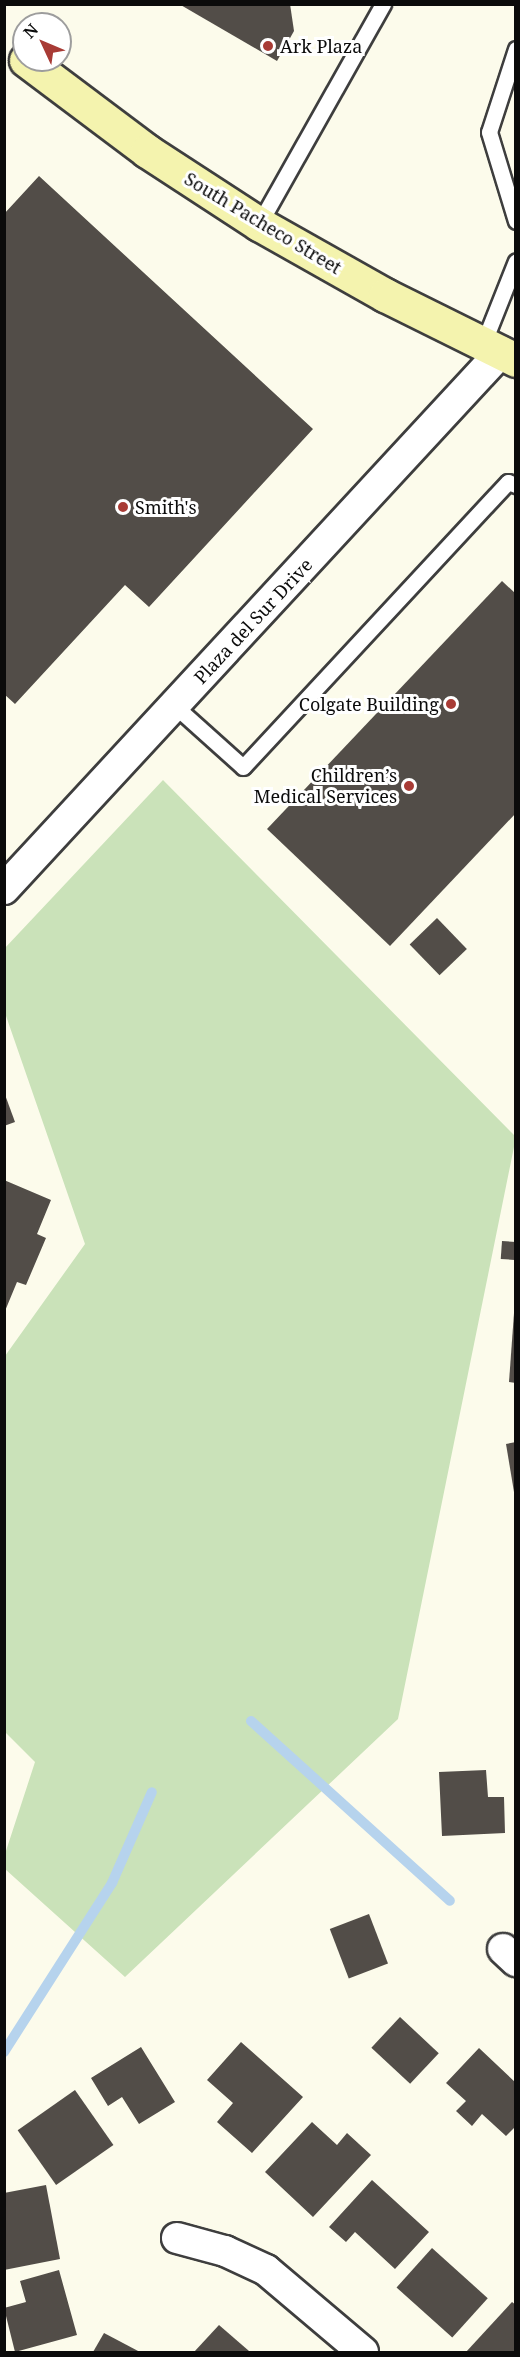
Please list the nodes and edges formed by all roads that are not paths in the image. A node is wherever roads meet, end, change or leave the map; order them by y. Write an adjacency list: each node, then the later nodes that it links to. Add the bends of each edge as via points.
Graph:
1 (383, 4): 6 (lane)
2 (516, 49): 4 (lane)
3 (42, 72): 6 (street, South Pacheco Street, via 147,151)
4 (512, 72): 5 (lane, via 489,132)
5 (516, 221)
6 (259, 224): 8 (street, South Pacheco Street, via 385,295)
7 (516, 261): 8 (lane)
8 (500, 352): 10 (street, Plaza del Sur Drive)
9 (516, 485): 10 (lane, via 507,482 243,767)
10 (175, 706): 11 (street, Plaza del Sur Drive)
11 (4, 889)
12 (177, 2238): 13 (street, via 225,2251 266,2270)
13 (362, 2352)

